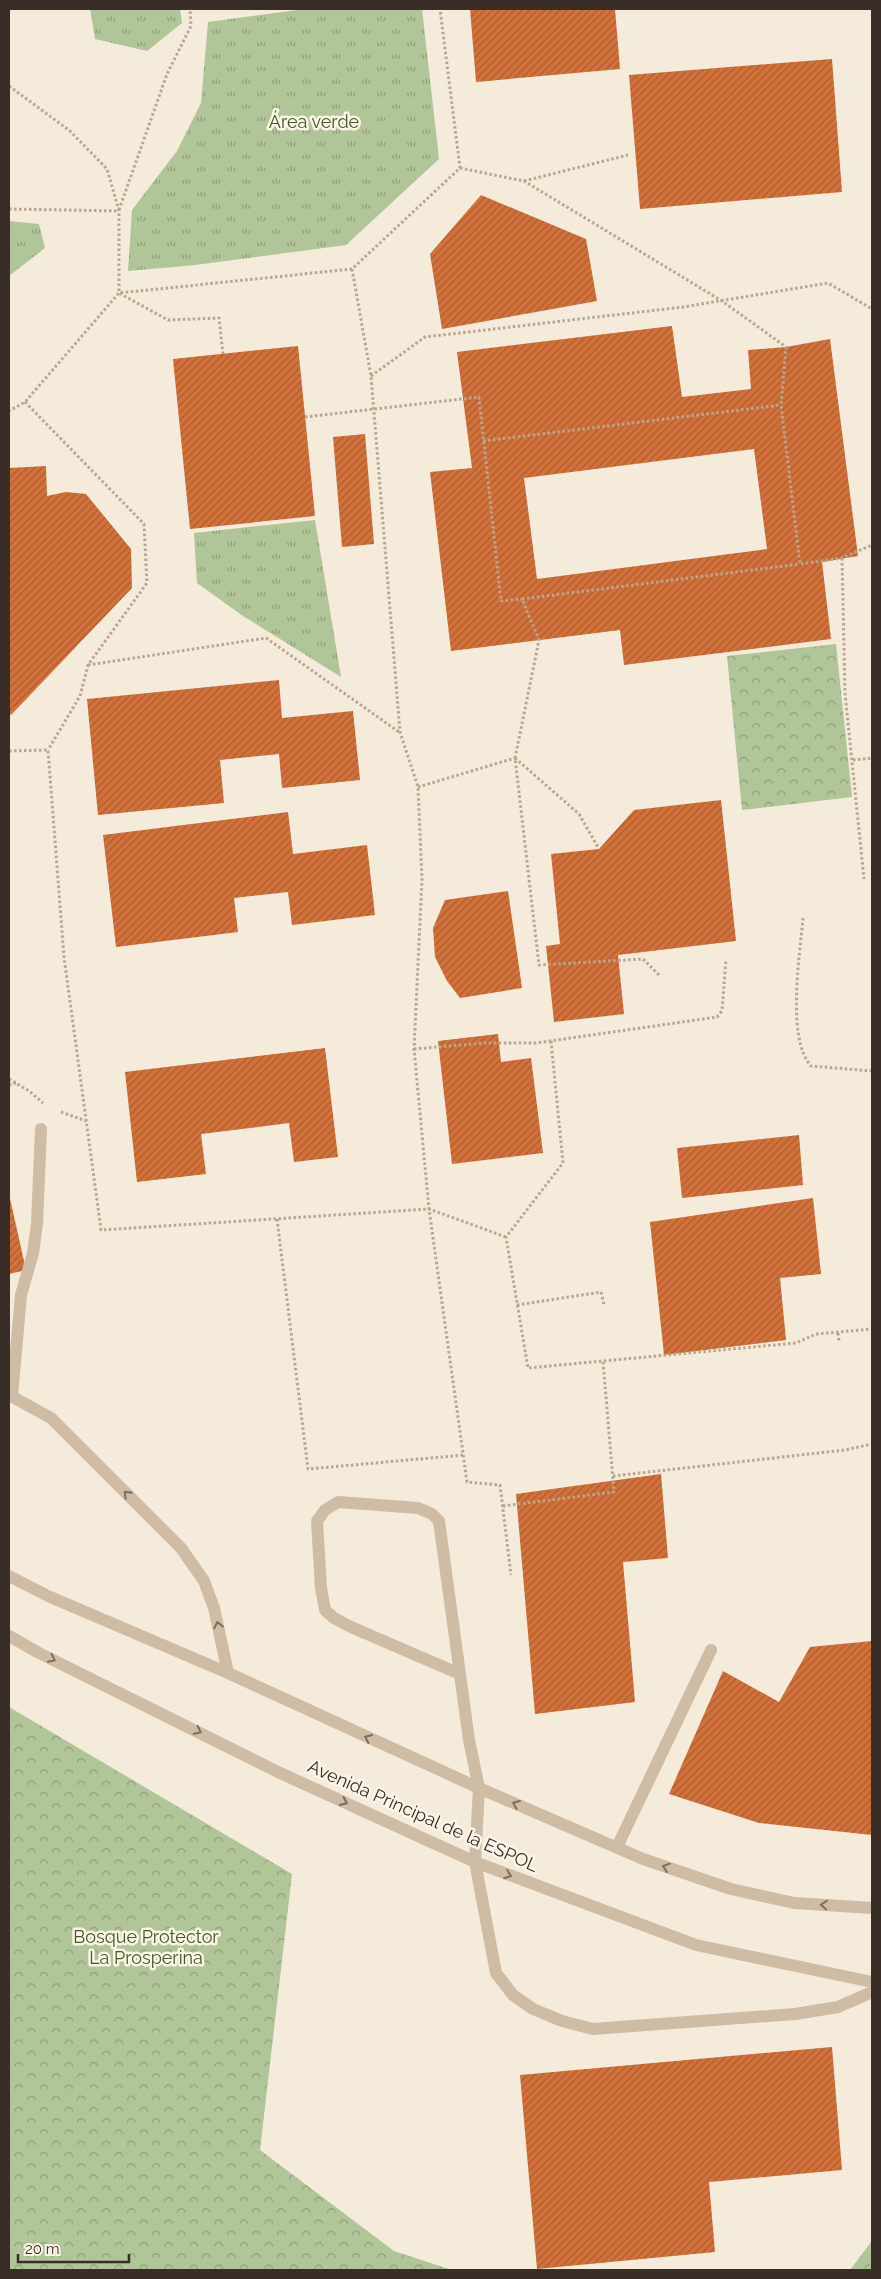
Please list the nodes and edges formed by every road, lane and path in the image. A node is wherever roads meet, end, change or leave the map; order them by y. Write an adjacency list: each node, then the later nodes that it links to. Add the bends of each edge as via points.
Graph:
1 (190, 9): 8 (path, via 191,26 167,74)
2 (440, 9): 5 (path)
3 (9, 86): 8 (path, via 70,130 107,168)
4 (628, 156): 6 (path)
5 (460, 168): 6 (path); 9 (path)
6 (524, 181): 11 (path)
7 (9, 209): 8 (path)
8 (119, 211): 10 (path)
9 (352, 269): 10 (path); 14 (path)
10 (119, 293): 13 (path, via 168,320 219,318); 15 (path)
11 (722, 301): 12 (path, via 828,283); 14 (path, via 425,337); 16 (path, via 786,347)
12 (872, 309)
13 (223, 354)
14 (371, 376): 17 (path)
15 (25, 402): 18 (path); 25 (path, via 144,524 147,583)
16 (781, 405): 20 (path); 23 (path)
17 (373, 409): 19 (path); 20 (path, via 479,397); 26 (path)
18 (9, 411)
19 (305, 417)
20 (483, 441): 24 (path, via 501,601)
21 (872, 545): 22 (path)
22 (842, 558): 23 (path); 31 (path, via 845,692)
23 (800, 564): 24 (path)
24 (522, 599): 29 (path, via 540,640)
25 (88, 665): 26 (path, via 266,638); 27 (path, via 80,696)
26 (400, 732): 32 (path)
27 (48, 750): 28 (path); 45 (path, via 64,957 101,1230)
28 (9, 751)
29 (515, 758): 32 (path); 33 (path, via 579,814); 37 (path, via 539,965 643,958)
30 (872, 758): 31 (path)
31 (853, 760): 34 (path)
32 (418, 786): 39 (path, via 422,880)
33 (599, 849)
34 (864, 879)
35 (803, 918): 40 (path, via 796,1006 804,1055 811,1066)
36 (726, 959): 38 (path, via 722,1011 717,1017)
37 (659, 975)
38 (551, 1041): 39 (path); 46 (path, via 563,1163)
39 (414, 1049): 44 (path)
40 (872, 1071)
41 (9, 1079): 42 (path, via 16,1082)
42 (9, 1085)
43 (41, 1129): 53 (street, via 37,1224 21,1295)
44 (429, 1209): 45 (path); 46 (path); 55 (path)
45 (277, 1219): 55 (path, via 308,1468)
46 (506, 1237): 47 (path)
47 (517, 1304): 48 (path, via 601,1292); 52 (path, via 528,1368)
48 (604, 1305)
49 (872, 1329): 50 (path)
50 (838, 1333): 51 (path); 52 (path, via 816,1334 796,1343)
51 (839, 1341)
52 (603, 1361): 56 (path)
53 (10, 1396): 62 (street, one-way to 53, via 214,1608 204,1581 181,1548 51,1418)
54 (872, 1444): 56 (path, via 845,1450)
55 (464, 1455): 57 (path, via 468,1482 500,1485)
56 (613, 1476): 57 (path, via 614,1492)
57 (503, 1506): 59 (path)
58 (9, 1576): 62 (street)
59 (511, 1576)
60 (9, 1636): 66 (street, Avenida Principal de la ESPOL, one-way to 66, via 278,1772)
61 (711, 1650): 65 (street)
62 (228, 1673): 64 (street, one-way to 62)
63 (460, 1674): 63 (street, via 351,1627 325,1610 317,1521 325,1510 338,1502 418,1508 439,1521); 64 (street)
64 (479, 1788): 65 (street, one-way to 64); 66 (street)
65 (617, 1847): 67 (street, one-way to 65, via 794,1903 730,1888)
66 (475, 1862): 68 (street, Avenida Principal de la ESPOL, one-way to 68, via 696,1945); 69 (street, via 496,1973 512,1995 533,2009 562,2021 593,2028 795,2014 838,2007)
67 (872, 1908)
68 (872, 1982)
69 (872, 1992)

